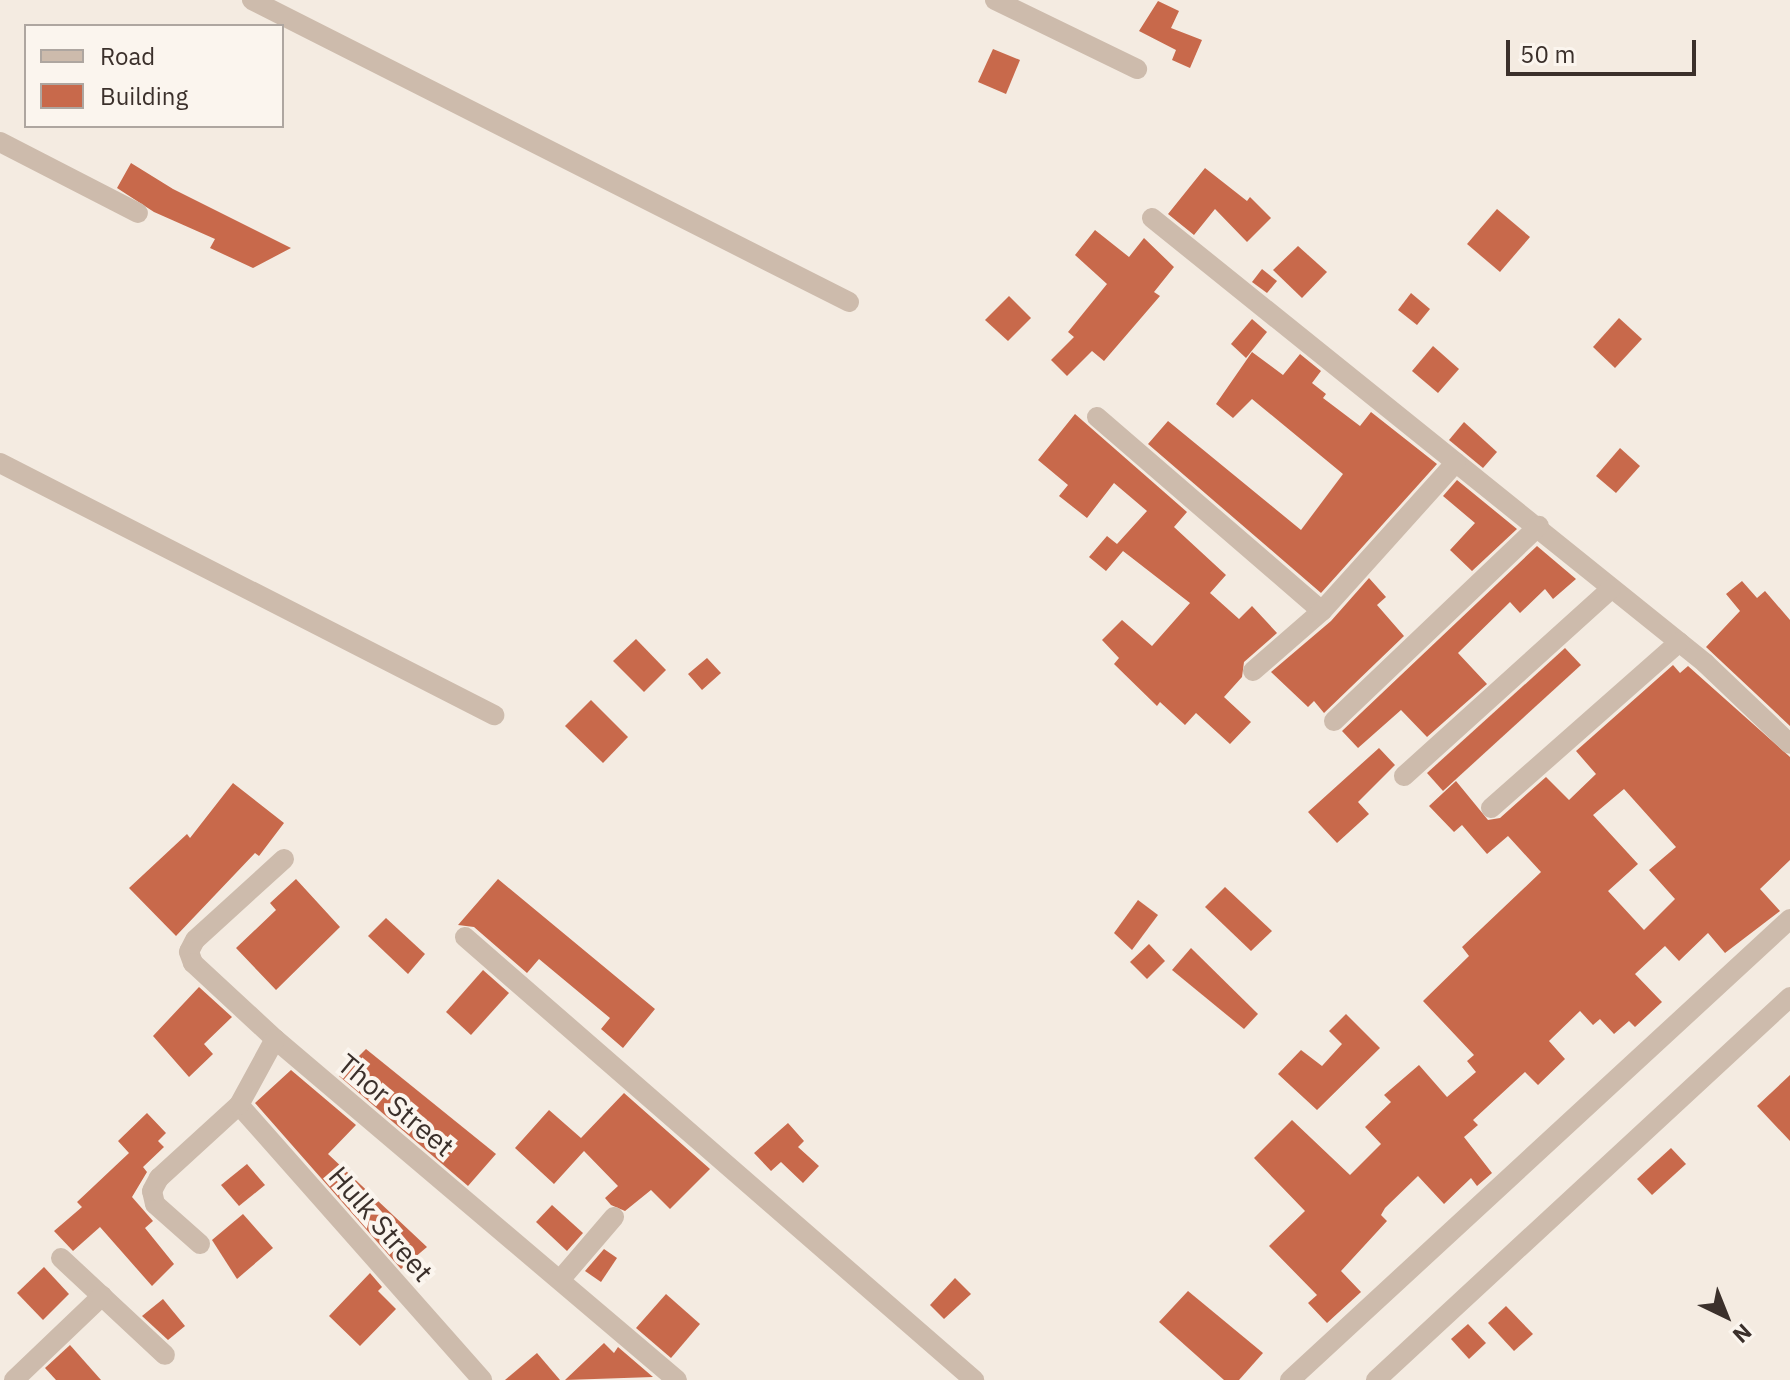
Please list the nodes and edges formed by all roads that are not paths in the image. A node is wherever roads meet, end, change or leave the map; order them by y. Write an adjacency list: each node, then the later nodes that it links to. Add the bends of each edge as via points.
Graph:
1 (252, 0): 7 (street)
2 (995, 0): 3 (street)
3 (1137, 69)
4 (0, 142): 5 (street)
5 (138, 213)
6 (1152, 218): 9 (street)
7 (849, 302)
8 (1097, 417): 13 (street)
9 (1456, 462): 11 (street); 13 (street)
10 (0, 463): 16 (street)
11 (1539, 526): 12 (street); 17 (street)
12 (1611, 589): 14 (street); 19 (street)
13 (1322, 611): 15 (street)
14 (1679, 642): 18 (street); 20 (street)
15 (1253, 671)
16 (494, 715)
17 (1334, 721)
18 (1790, 744)
19 (1404, 776)
20 (1491, 808)
21 (284, 859): 25 (street, Thor Street, via 195,940 189,952 193,963)
22 (1790, 919): 37 (street)
23 (465, 937): 36 (street)
24 (1790, 997): 38 (street)
25 (275, 1039): 26 (street); 30 (street, Thor Street)
26 (239, 1105): 28 (street, via 159,1178 152,1191 155,1204); 34 (street, Hulk Street)
27 (614, 1217): 30 (street)
28 (200, 1244)
29 (61, 1258): 31 (street)
30 (560, 1280): 35 (street, Thor Street)
31 (102, 1296): 32 (street); 33 (street)
32 (165, 1355)
33 (25, 1376)
34 (482, 1380)
35 (677, 1380)
36 (974, 1380)
37 (1290, 1380)
38 (1376, 1380)

